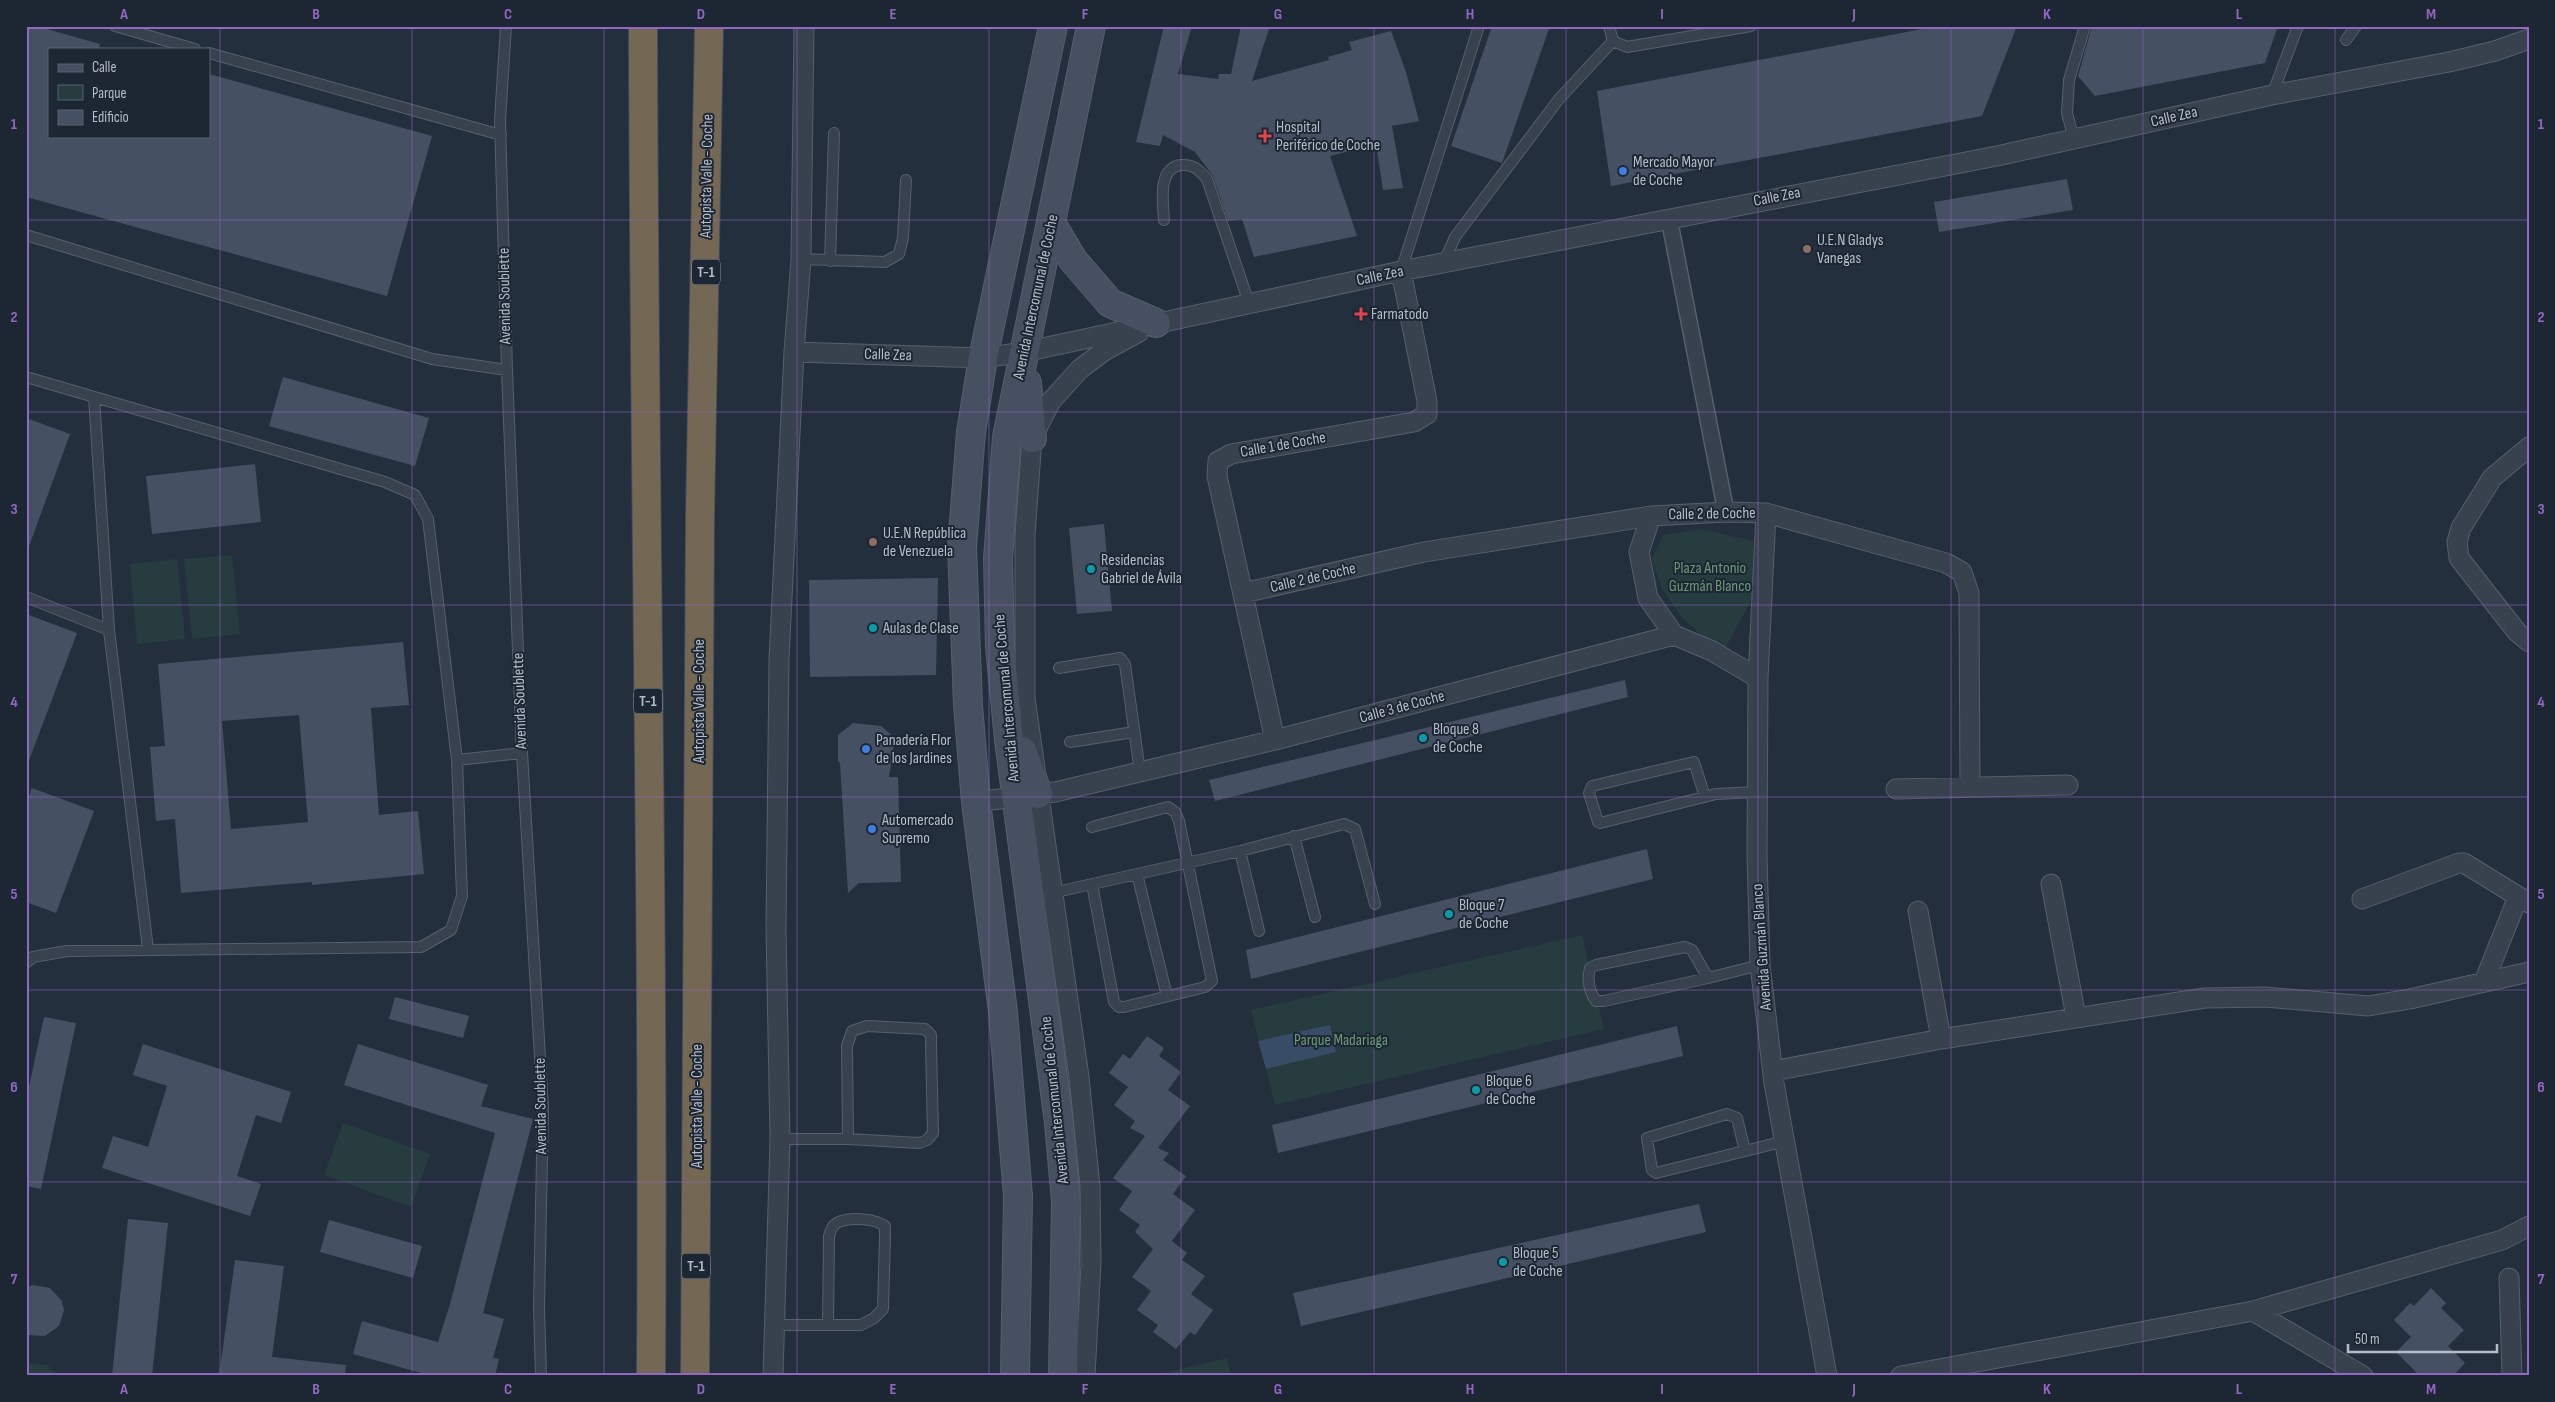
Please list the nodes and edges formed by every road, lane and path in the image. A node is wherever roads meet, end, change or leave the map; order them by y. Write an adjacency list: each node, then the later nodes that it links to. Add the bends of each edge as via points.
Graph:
1 (115, 26): 17 (lane)
2 (506, 26): 21 (lane, Avenida Soublette)
3 (643, 26): 100 (highway, T-1, via 653,1150)
4 (709, 26): 101 (highway, Autopista Valle - Coche / T-1, via 700,527)
5 (804, 26): 28 (street)
6 (1053, 26): 36 (main road)
7 (1092, 26): 26 (main road, Avenida Intercomunal de Coche)
8 (1480, 26): 31 (lane)
9 (1609, 26): 16 (lane)
10 (1751, 26): 16 (lane, via 1627,46)
11 (2085, 26): 22 (lane, via 2069,80 2067,113)
12 (2298, 26): 19 (lane)
13 (2356, 26): 15 (lane)
14 (2529, 38): 19 (street, Calle Zea, via 2496,51 2449,62)
15 (2346, 40)
16 (1612, 41): 30 (lane, via 1559,99 1455,237)
17 (192, 48)
18 (210, 53): 21 (lane)
19 (2272, 95): 22 (street, Calle Zea)
20 (834, 133): 29 (lane)
21 (501, 135): 37 (lane, Avenida Soublette)
22 (2074, 139): 24 (street, Calle Zea)
23 (906, 180): 29 (lane, via 899,254 885,262)
24 (1669, 218): 30 (street, Calle Zea); 42 (street)
25 (1164, 220): 32 (lane, via 1166,175 1174,166 1188,164 1197,168 1207,179)
26 (1051, 223): 33 (main road, via 1073,260 1110,303); 35 (main road, Avenida Intercomunal de Coche)
27 (26, 235): 37 (lane, via 432,359)
28 (801, 259): 29 (lane); 34 (street)
29 (830, 261)
30 (1444, 262): 31 (street, Calle Zea)
31 (1401, 271): 32 (street, Calle Zea); 45 (street, Calle 1 de Coche, via 1427,414 1414,422 1231,454 1218,461 1217,476)
32 (1249, 303): 33 (street, Calle Zea)
33 (1156, 323): 35 (street, Calle Zea); 40 (street, via 1104,351 1069,379 1051,401)
34 (794, 352): 36 (street, Calle Zea); 90 (street, via 779,659 776,929)
35 (1024, 352): 36 (street, Calle Zea); 40 (main road); 52 (main road, Avenida Intercomunal de Coche, via 1007,437 1000,520 1000,647)
36 (983, 358): 65 (main road, via 971,432 962,547 965,668)
37 (507, 370): 56 (lane, Avenida Soublette)
38 (26, 377): 39 (lane)
39 (94, 396): 47 (lane); 57 (lane, via 385,482 415,496 428,519)
40 (1032, 438): 52 (street, Avenida Intercomunal de Coche)
41 (2529, 447): 49 (street, via 2492,478 2461,528 2457,542 2459,558 2517,632)
42 (1726, 512): 43 (street, Calle 2 de Coche); 44 (street, Calle 2 de Coche)
43 (1766, 513): 51 (street, Avenida Guzmán Blanco); 60 (street, Calle 2 de Coche, via 1946,563 1962,572 1970,593)
44 (1651, 516): 45 (street, Calle 2 de Coche, via 1424,552); 48 (street, via 1639,552 1648,598)
45 (1244, 593): 54 (street, Calle 1 de Coche)
46 (26, 597): 47 (lane)
47 (109, 630): 80 (lane)
48 (1674, 635): 51 (street, via 1712,651); 54 (street, Calle 3 de Coche)
49 (2529, 642)
50 (1059, 668): 53 (lane, via 1120,658 1126,671)
51 (1758, 678): 62 (street, Avenida Guzmán Blanco)
52 (1015, 699): 63 (main road, Avenida Intercomunal de Coche); 63 (main road)
53 (1134, 732): 55 (lane); 58 (lane)
54 (1275, 740): 58 (street, Calle 3 de Coche)
55 (1070, 742)
56 (522, 753): 57 (lane); 99 (lane, Avenida Soublette, via 543,1108 539,1307)
57 (457, 760): 80 (lane, via 462,896 451,930 420,947)
58 (1140, 772): 63 (street, Calle 3 de Coche)
59 (2068, 784): 60 (street)
60 (1970, 787): 61 (street)
61 (1896, 789)
62 (1757, 792): 64 (lane); 82 (street, Avenida Guzmán Blanco)
63 (1027, 796): 65 (street, Calle 3 de Coche); 73 (street, Avenida Intercomunal de Coche); 104 (main road, Avenida Intercomunal de Coche, via 1066,1202)
64 (1705, 797): 64 (lane, via 1600,823 1589,793 1592,786 1694,762)
65 (976, 802): 103 (main road, via 1003,1012 1018,1196)
66 (1092, 827): 69 (lane, via 1168,807 1179,821)
67 (1294, 836): 68 (lane); 76 (lane, via 1344,824 1355,830); 78 (lane)
68 (1240, 851): 69 (lane); 79 (lane)
69 (1187, 862): 70 (lane); 86 (lane, via 1212,981 1205,987)
70 (1137, 874): 71 (lane); 86 (lane)
71 (1092, 884): 73 (lane); 86 (lane, via 1114,1002 1124,1008)
72 (2052, 884): 87 (street)
73 (1052, 892): 105 (street, Avenida Intercomunal de Coche, via 1079,1078 1090,1186 1091,1264)
74 (2362, 899): 75 (street, via 2464,863)
75 (2523, 900): 85 (street)
76 (1374, 904)
77 (1918, 910): 88 (street)
78 (1315, 916)
79 (1259, 931)
80 (148, 949): 81 (lane, via 67,951 33,957)
81 (26, 963)
82 (1760, 965): 84 (lane); 89 (street, Avenida Guzmán Blanco)
83 (2529, 972): 85 (street)
84 (1708, 978): 84 (lane, via 1596,1001 1588,975 1590,968 1596,965 1685,946 1692,950)
85 (2484, 982): 87 (street, via 2410,1000 2368,1006 2265,998 2206,998)
86 (1167, 996)
87 (2076, 1017): 88 (street)
88 (1941, 1039): 89 (street)
89 (1773, 1071): 92 (street, Avenida Guzmán Blanco)
90 (780, 1139): 91 (lane); 97 (street)
91 (848, 1139): 91 (lane, via 919,1143 933,1133 930,1035 925,1029 867,1026 852,1031 847,1046)
92 (1785, 1141): 93 (lane); 106 (street, Avenida Guzmán Blanco)
93 (1745, 1151): 93 (lane, via 1656,1174 1652,1170 1647,1138 1727,1114 1737,1118)
94 (2529, 1226): 96 (street, via 2502,1240)
95 (2509, 1278): 109 (street)
96 (2253, 1311): 107 (street); 108 (street)
97 (774, 1325): 98 (lane); 102 (street)
98 (828, 1325): 98 (lane, via 861,1325 883,1309 885,1226 877,1221 840,1221 833,1226 829,1236)
99 (541, 1376)
100 (651, 1376)
101 (695, 1376)
102 (773, 1376)
103 (1015, 1376)
104 (1063, 1376)
105 (1085, 1376)
106 (1827, 1376)
107 (1901, 1376)
108 (2362, 1376)
109 (2512, 1376)

